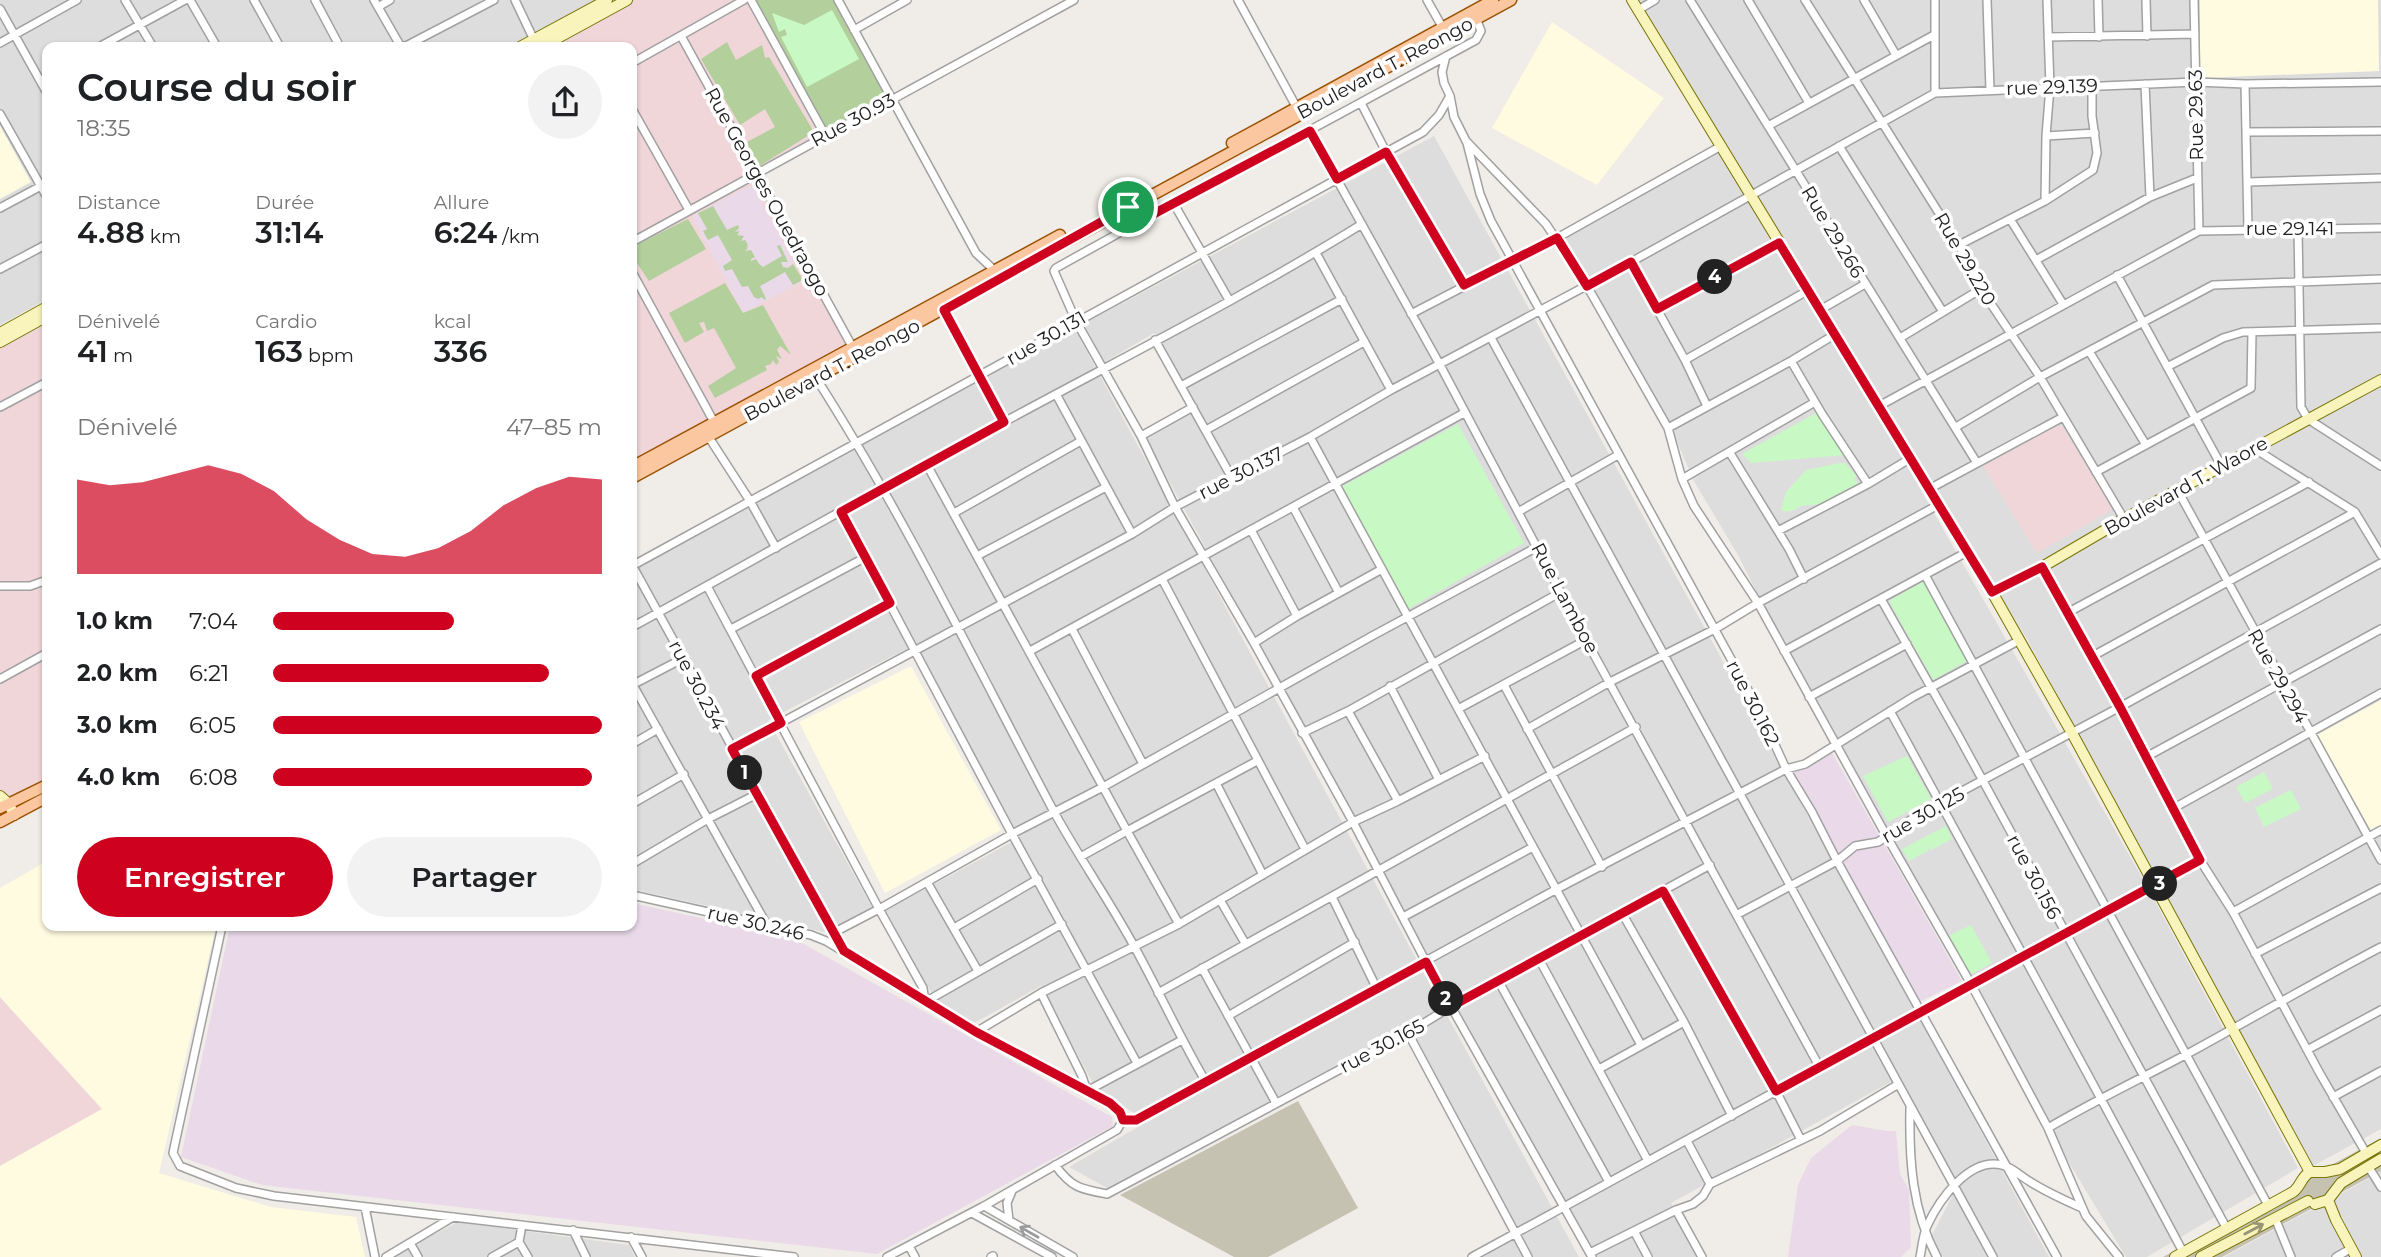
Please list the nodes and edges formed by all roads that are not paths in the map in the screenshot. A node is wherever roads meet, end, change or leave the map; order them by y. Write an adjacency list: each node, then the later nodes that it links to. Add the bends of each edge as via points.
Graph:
1 (55, 0): 36 (street)
2 (77, 0): 36 (street)
3 (125, 0): 38 (street)
4 (185, 0): 38 (street)
5 (190, 0): 50 (street)
6 (254, 0): 51 (street)
7 (315, 0): 52 (street)
8 (390, 0): 33 (street)
9 (494, 0): 54 (street)
10 (515, 0): 55 (street)
11 (607, 0): 56 (street)
12 (627, 0): 57 (street)
13 (744, 0): 44 (street)
14 (751, 0): 85 (street)
15 (838, 0): 39 (street)
16 (907, 0): 39 (street)
17 (1074, 0): 73 (street, Rue 30.93)
18 (1238, 0): 76 (street)
19 (1427, 0): 40 (street)
20 (1493, 0): 40 (main road, Boulevard T. Reongo)
21 (1511, 0): 37 (main road, Boulevard T. Reongo)
22 (1655, 0): 34 (street)
23 (1690, 0): 80 (street, Rue 29.266)
24 (1748, 0): 75 (street)
25 (1805, 0): 63 (street, Rue 29.220)
26 (1864, 0): 59 (street)
27 (1935, 0): 42 (street)
28 (1987, 0): 70 (street)
29 (2047, 0): 46 (street)
30 (2098, 0): 47 (street)
31 (2146, 0): 45 (street)
32 (2194, 0): 41 (street, Rue 29.63)
33 (376, 4): 53 (street)
34 (1635, 5): 88 (street)
35 (0, 9): 43 (street)
36 (60, 9): 43 (street)
37 (1476, 18): 40 (main road, Boulevard T. Reongo); 60 (street, via 1481,31 1476,40)
38 (140, 25): 48 (street); 49 (street)
39 (854, 30): 73 (street)
40 (1444, 31): 76 (main road, Boulevard T. Reongo)
41 (2195, 34): 45 (street); 64 (street, Rue 29.63)
42 (1934, 35): 59 (street); 71 (street)
43 (15, 36): 58 (street); 62 (street)
44 (681, 36): 61 (street); 92 (street, Rue Georges Ouedraogo)
45 (2147, 36): 47 (street)
46 (2048, 37): 47 (street); 69 (street)
47 (2099, 37)
48 (108, 42)
49 (150, 42)
50 (214, 42)
51 (277, 42)
52 (337, 42)
53 (399, 42)
54 (412, 42)
55 (536, 42)
56 (539, 42)
57 (539, 42)
58 (0, 43)
59 (1896, 55): 63 (street)
60 (1446, 56): 72 (street, via 1442,72); 74 (street)
61 (637, 61)
62 (42, 75)
63 (1854, 80): 75 (street); 79 (street, Rue 29.220)
64 (2196, 82): 66 (street, rue 29.139); 67 (street, rue 29.139); 93 (street, Rue 29.63)
65 (2381, 82): 67 (street, rue 29.139)
66 (2144, 84): 68 (street, rue 29.139); 99 (street)
67 (2245, 85): 83 (street)
68 (2092, 86): 69 (street, rue 29.139); 84 (street)
69 (2050, 87): 70 (street, rue 29.139); 86 (street)
70 (1990, 90): 71 (street, rue 29.139)
71 (1935, 93): 79 (street, rue 29.139)
72 (1450, 96): 87 (street); 90 (street, rue 30.131, via 1423,132)
73 (892, 99): 85 (street, Rue 30.93); 123 (street, via 976,253)
74 (1361, 103): 81 (street); 90 (street)
75 (1810, 103): 80 (street)
76 (1298, 110): 102 (main road, Boulevard T. Reongo); 123 (main road, Boulevard T. Reongo)
77 (0, 114): 97 (street)
78 (637, 118): 104 (street)
79 (1881, 122): 89 (street, rue 29.139); 115 (street, Rue 29.220)
80 (1768, 126): 91 (street, Rue 29.266)
81 (1310, 131): 95 (street, Rue Lamboe); 101 (street)
82 (2381, 131): 83 (street)
83 (2246, 132): 96 (street)
84 (2095, 133): 86 (street); 100 (street, via 2093,170)
85 (825, 135): 92 (street, Rue 30.93)
86 (2046, 135): 100 (street)
87 (1466, 141): 112 (street); 120 (street, rue 30.162, via 1484,203)
88 (1721, 146): 98 (street); 112 (street)
89 (1839, 146): 91 (street, rue 29.139); 141 (street)
90 (1386, 152): 95 (street, rue 30.131); 129 (street)
91 (1796, 171): 98 (street, rue 29.139); 128 (street, Rue 29.266)
92 (756, 174): 104 (street, Rue 30.93); 157 (street, Rue Georges Ouedraogo)
93 (2197, 178): 99 (street); 111 (street, Rue 29.63)
94 (2381, 178): 96 (street)
95 (1337, 179): 107 (street, Rue Lamboe); 117 (street, rue 30.131)
96 (2248, 182): 110 (street)
97 (41, 186): 103 (street)
98 (1750, 194): 114 (street); 121 (street, rue 30.137)
99 (2150, 197): 119 (street)
100 (2045, 201): 106 (street)
101 (1174, 204): 105 (street); 117 (street)
102 (1128, 207): 105 (street); 123 (main road, Boulevard T. Reongo)
103 (0, 208)
104 (689, 210): 113 (street, Rue 30.93)
105 (1146, 218): 144 (street, via 1054,271)
106 (2010, 219): 115 (street); 119 (street)
107 (1362, 224): 118 (street); 142 (street, Rue Lamboe)
108 (2298, 228): 109 (street, rue 29.141); 110 (street, rue 29.141); 127 (street)
109 (2381, 228)
110 (2248, 229): 111 (street, rue 29.141)
111 (2199, 231): 124 (street)
112 (1557, 238): 120 (street); 130 (street)
113 (637, 239)
114 (1779, 243): 132 (street); 136 (street)
115 (1959, 245): 131 (street, Rue 29.220)
116 (42, 247): 122 (street)
117 (1203, 253): 134 (street); 144 (street, rue 30.131)
118 (1315, 253): 133 (street); 134 (street)
119 (2036, 260): 135 (street)
120 (1513, 261): 129 (street); 140 (street, rue 30.162)
121 (1631, 262): 130 (street, rue 30.137); 136 (street)
122 (0, 269)
123 (998, 274): 138 (main road, Boulevard T. Reongo); 157 (main road, Boulevard T. Reongo)
124 (2117, 275): 135 (street); 145 (street)
125 (2381, 279): 127 (street)
126 (637, 281): 182 (street)
127 (2300, 282): 145 (street, via 2213,285); 147 (street)
128 (1865, 284): 139 (street); 153 (street, Rue 29.266)
129 (1464, 285): 142 (street)
130 (1587, 286): 140 (street, rue 30.137); 185 (street)
131 (1981, 289): 141 (street); 150 (street, Rue 29.220)
132 (1807, 290): 139 (street); 159 (street)
133 (1342, 299): 156 (street); 170 (street)
134 (1228, 300): 154 (street)
135 (2063, 304): 150 (street)
136 (1657, 309): 159 (street)
137 (42, 310): 149 (street)
138 (944, 310): 164 (street); 166 (main road, Boulevard T. Reongo)
139 (1820, 310): 151 (street)
140 (1539, 312): 152 (street, rue 30.137); 195 (street, rue 30.162)
141 (1943, 312): 153 (street)
142 (1411, 314): 161 (street, Rue Lamboe)
143 (42, 319): 155 (street)
144 (1076, 321): 163 (street); 164 (street, rue 30.131)
145 (2142, 322): 158 (street); 162 (street)
146 (2381, 328): 147 (street)
147 (2300, 329): 148 (street); 181 (street, via 2301,407)
148 (2252, 332): 162 (street, via 2223,338); 180 (street, via 2252,386)
149 (0, 333)
150 (2011, 333): 165 (street, Rue 29.220); 167 (street)
151 (1834, 335): 160 (street); 175 (street)
152 (1491, 338): 161 (street, rue 30.137); 206 (street)
153 (1900, 338): 167 (street, Rue 29.266)
154 (1155, 340): 163 (street); 170 (street)
155 (0, 342)
156 (1364, 342): 171 (street); 186 (street)
157 (853, 348): 182 (main road, Boulevard T. Reongo)
158 (2089, 351): 165 (street); 192 (street)
159 (1685, 360): 174 (street)
160 (1791, 361): 173 (street); 174 (street)
161 (1440, 365): 171 (street, rue 30.137); 178 (street, Rue Lamboe)
162 (2167, 367): 180 (street)
163 (1104, 370): 172 (street); 188 (street)
164 (979, 376): 183 (street); 190 (street, rue 30.131)
165 (2040, 377): 179 (street, Rue 29.220); 184 (street)
166 (816, 378): 187 (main road, Boulevard T. Reongo); 190 (street)
167 (1927, 379): 175 (street); 184 (street, Rue 29.266)
168 (2381, 380): 181 (street, Boulevard T. Waore)
169 (42, 385): 176 (street)
170 (1181, 386): 177 (street)
171 (1391, 390): 189 (street, rue 30.137)
172 (1056, 394): 183 (street); 191 (street)
173 (1815, 402): 194 (street); 209 (street)
174 (1707, 406): 185 (street)
175 (1879, 406): 196 (street)
176 (0, 407)
177 (1193, 407): 186 (street); 188 (street)
178 (1464, 413): 208 (street); 219 (street, Rue Lamboe)
179 (2063, 417): 197 (street); 202 (street, Rue 29.220)
180 (2194, 419): 192 (street); 200 (street)
181 (2308, 419): 193 (street, Boulevard T. Waore); 201 (street)
182 (714, 422): 198 (main road, Boulevard T. Reongo)
183 (1004, 422): 199 (street)
184 (1956, 426): 197 (street, Rue 29.266)
185 (1668, 428): 205 (street)
186 (1206, 429): 204 (street)
187 (708, 436): 203 (main road, Boulevard T. Reongo); 214 (street)
188 (1141, 436): 216 (street)
189 (1310, 437): 204 (street, rue 30.137); 208 (street)
190 (857, 441): 211 (street); 214 (street, rue 30.131)
191 (1082, 441): 210 (street); 221 (street)
192 (2146, 445): 202 (street)
193 (2256, 449): 200 (street, Boulevard T. Waore); 207 (street)
194 (1730, 453): 205 (street); 224 (street)
195 (1618, 455): 206 (street); 261 (street, rue 30.162)
196 (1911, 458): 209 (street); 212 (street)
197 (1977, 463): 212 (street)
198 (637, 464)
199 (927, 465): 211 (street); 221 (street)
200 (2222, 467): 213 (street, Boulevard T. Waore)
201 (2381, 467)
202 (2096, 472): 222 (street, Rue 29.220)
203 (637, 475)
204 (1232, 478): 216 (street, rue 30.137)
205 (1682, 479): 252 (street, via 1694,506)
206 (1569, 482): 219 (street); 272 (street)
207 (2309, 482): 220 (street); 226 (street)
208 (1334, 484): 217 (street); 237 (street)
209 (1868, 484): 224 (street)
210 (1106, 487): 225 (street); 231 (street)
211 (883, 488): 218 (street); 258 (street)
212 (1929, 489): 215 (street)
213 (2178, 491): 222 (street, Boulevard T. Waore); 226 (street, Rue 29.294)
214 (750, 501): 228 (street); 234 (street, rue 30.131)
215 (1938, 505): 229 (street); 241 (street)
216 (1175, 507): 225 (street, rue 30.137); 232 (street)
217 (1293, 507): 223 (street); 248 (street)
218 (841, 512): 228 (street); 233 (street)
219 (1518, 512): 227 (street, Rue Lamboe)
220 (2355, 512): 230 (street); 243 (street)
221 (954, 513): 231 (street)
222 (2124, 519): 236 (street, Boulevard T. Waore)
223 (1251, 530): 232 (street); 255 (street)
224 (1779, 531): 241 (street)
225 (1132, 534): 250 (street, rue 30.137)
226 (2205, 540): 243 (street, Rue 29.294); 254 (street)
227 (1537, 547): 246 (street, Rue Lamboe); 256 (street)
228 (776, 548): 245 (street)
229 (1967, 552): 239 (street); 247 (street)
230 (2381, 555)
231 (977, 556): 250 (street)
232 (1203, 556): 240 (street); 266 (street)
233 (866, 557): 251 (street); 259 (street)
234 (637, 562)
235 (2381, 563): 263 (street, rue 30.125)
236 (2042, 567): 247 (street, Boulevard T. Waore); 254 (street)
237 (1381, 569): 248 (street); 256 (street)
238 (637, 574): 253 (street, rue 30.234)
239 (1925, 575): 249 (street); 276 (street)
240 (1162, 579): 260 (street); 293 (street)
241 (1804, 579): 252 (street)
242 (42, 582): 244 (street)
243 (2228, 583): 263 (street, Rue 29.294); 273 (street)
244 (0, 586)
245 (707, 586): 253 (street); 259 (street)
246 (1562, 592): 264 (street, Rue Lamboe); 275 (street)
247 (1992, 592): 265 (street)
248 (1339, 593): 255 (street)
249 (1881, 599): 267 (street, rue 30.156); 270 (street)
250 (1003, 602): 258 (street, rue 30.137); 269 (street)
251 (890, 603): 268 (street); 277 (street)
252 (1758, 603): 261 (street); 270 (street)
253 (658, 612): 257 (street); 274 (street, rue 30.234)
254 (2067, 613): 273 (street)
255 (1297, 616): 266 (street)
256 (1408, 617): 275 (street); 285 (street)
257 (637, 624)
258 (959, 626): 268 (street, rue 30.137); 326 (street)
259 (731, 629): 277 (street)
260 (1072, 629): 269 (street); 308 (street)
261 (1715, 629): 272 (street); 309 (street, rue 30.162)
262 (2381, 629): 281 (street)
263 (2254, 633): 281 (street, Rue 29.294); 289 (street, rue 30.125)
264 (1586, 640): 280 (street, Rue Lamboe); 282 (street)
265 (2018, 641): 276 (street); 300 (street)
266 (1254, 643): 285 (street)
267 (1907, 644): 284 (street, rue 30.156); 288 (street)
268 (915, 650): 294 (street, rue 30.137); 332 (street)
269 (1030, 651): 315 (street)
270 (1784, 651): 288 (street)
271 (42, 656): 278 (street)
272 (1664, 656): 280 (street); 317 (street)
273 (2091, 657): 289 (street)
274 (681, 659): 279 (street); 303 (street, rue 30.234)
275 (1434, 663): 283 (street); 290 (street)
276 (1973, 665): 284 (street); 306 (street)
277 (756, 676): 294 (street)
278 (0, 679)
279 (637, 682)
280 (1610, 682): 295 (street, Rue Lamboe); 297 (street)
281 (2283, 684): 298 (street, Rue 29.294); 305 (street)
282 (1504, 685): 290 (street); 297 (street)
283 (1390, 686): 291 (street); 312 (street)
284 (1932, 687): 292 (street); 313 (street, rue 30.156)
285 (1278, 688): 293 (street); 299 (street)
286 (637, 693): 296 (street)
287 (2381, 693): 298 (street)
288 (1809, 697): 302 (street)
289 (2120, 707): 300 (street, rue 30.125); 305 (street)
290 (1458, 709): 304 (street)
291 (1348, 711): 299 (street); 322 (street)
292 (1890, 711): 302 (street); 323 (street)
293 (1233, 715): 307 (street); 308 (street)
294 (781, 723): 303 (street, rue 30.137); 356 (street)
295 (1636, 727): 311 (street); 328 (street, Rue Lamboe)
296 (658, 729): 301 (street); 310 (street)
297 (1527, 729): 311 (street)
298 (2309, 732): 324 (street); 334 (street, Rue 29.294)
299 (1302, 733): 329 (street)
300 (2072, 733): 306 (street, rue 30.125); 349 (street)
301 (637, 741)
302 (1835, 744): 309 (street, via 1805,764); 333 (street)
303 (732, 749): 318 (street, rue 30.234)
304 (1485, 756): 312 (street); 320 (street)
305 (2146, 757): 324 (street)
306 (2024, 758): 313 (street, rue 30.125); 357 (street)
307 (1257, 761): 314 (street); 336 (street)
308 (1143, 764): 315 (street)
309 (1786, 769): 317 (street); 341 (street, rue 30.162)
310 (684, 774): 321 (street); 327 (street)
311 (1551, 775): 320 (street); 343 (street)
312 (1439, 780): 322 (street)
313 (1983, 781): 323 (street, rue 30.125); 368 (street, rue 30.156)
314 (1216, 783): 331 (street); 345 (street)
315 (1103, 787): 326 (street); 331 (street)
316 (42, 788): 325 (main road)
317 (1738, 793): 328 (street); 348 (street)
318 (757, 794): 327 (street); 367 (street, rue 30.234)
319 (42, 798): 325 (main road)
320 (1508, 800): 335 (street); 344 (street)
321 (637, 801)
322 (1398, 802): 329 (street)
323 (1939, 804): 333 (street, rue 30.125); 375 (street)
324 (2174, 808): 338 (street)
325 (4, 809)
326 (1055, 813): 332 (street); 337 (street)
327 (708, 819): 340 (street); 364 (street)
328 (1686, 821): 342 (street, Rue Lamboe); 343 (street)
329 (1353, 822): 336 (street); 344 (street)
330 (2381, 830): 334 (street)
331 (1127, 831): 337 (street); 363 (street)
332 (1012, 834): 346 (street); 347 (street)
333 (1886, 837): 341 (street, rue 30.125, via 1855,846); 383 (street)
334 (2368, 837): 339 (street, Rue 29.294); 358 (street)
335 (1533, 847): 351 (street); 361 (street)
336 (1305, 849): 345 (street)
337 (1082, 856): 372 (street)
338 (2200, 860): 349 (street); 358 (street)
339 (2381, 860)
340 (637, 861)
341 (1837, 861): 348 (street, rue 30.125); 391 (street, rue 30.162)
342 (1710, 865): 352 (street, rue 30.165); 360 (street, Rue Lamboe)
343 (1602, 867): 351 (street)
344 (1378, 871): 354 (street); 361 (street)
345 (1263, 875): 355 (street)
346 (1038, 879): 362 (street); 365 (street)
347 (927, 882): 356 (street); 365 (street)
348 (1791, 884): 360 (street, rue 30.125); 397 (street)
349 (2155, 887): 357 (street); 394 (street)
350 (2381, 888): 376 (street)
351 (1555, 891): 369 (street); 378 (street)
352 (1663, 891): 359 (street, rue 30.165); 411 (street)
353 (637, 896): 364 (street, rue 30.246)
354 (1332, 897): 370 (street); 371 (street)
355 (1220, 900): 363 (street); 371 (street)
356 (879, 909): 367 (street); 388 (street, via 923,988)
357 (2107, 911): 368 (street); 401 (street)
358 (2233, 912): 376 (street)
359 (1622, 914): 369 (street, rue 30.165); 393 (street)
360 (1738, 914): 404 (street, Rue Lamboe)
361 (1403, 917): 378 (street)
362 (1062, 924): 380 (street); 381 (street)
363 (1178, 924): 372 (street)
364 (768, 927): 374 (street, rue 30.246, via 811,936)
365 (954, 928): 381 (street)
366 (221, 931): 440 (street, via 173,1153 176,1160 195,1174 236,1188)
367 (833, 933): 374 (street, rue 30.234)
368 (2065, 934): 375 (street); 407 (street, rue 30.156)
369 (1581, 936): 377 (street, rue 30.165); 399 (street)
370 (1355, 942): 384 (street); 392 (street)
371 (1245, 943): 379 (street)
372 (1134, 947): 380 (street); 386 (street)
373 (2381, 947): 387 (street)
374 (844, 951): 388 (street, rue 30.246)
375 (2024, 954): 383 (street); 412 (street)
376 (2255, 954): 387 (street)
377 (1539, 959): 382 (street, rue 30.165); 405 (street)
378 (1426, 962): 384 (street); 389 (street)
379 (1202, 968): 386 (street); 392 (street)
380 (1086, 970): 385 (street); 403 (street)
381 (978, 971): 388 (street)
382 (1499, 982): 389 (street, rue 30.165); 430 (street)
383 (1971, 984): 391 (street); 418 (street)
384 (1377, 989): 402 (street)
385 (1041, 993): 395 (street); 410 (street)
386 (1158, 993): 398 (street)
387 (2281, 1000): 394 (street); 400 (street)
388 (925, 1002): 395 (street, rue 30.246)
389 (1450, 1007): 396 (street, rue 30.165); 441 (street)
390 (2381, 1010): 400 (street)
391 (1921, 1011): 397 (street); 427 (street, rue 30.162)
392 (1228, 1016): 402 (street)
393 (1684, 1022): 399 (street); 416 (street)
394 (2232, 1029): 401 (street); 428 (street)
395 (976, 1032): 410 (street, rue 30.246)
396 (1408, 1033): 414 (street, rue 30.165); 453 (street)
397 (1874, 1037): 404 (street); 409 (street)
398 (1182, 1040): 403 (street); 408 (street)
399 (1642, 1045): 405 (street)
400 (2307, 1050): 413 (street)
401 (2187, 1054): 407 (street); 438 (street)
402 (1250, 1058): 408 (street); 414 (street)
403 (1137, 1062): 410 (street)
404 (1819, 1066): 411 (street)
405 (1599, 1069): 424 (street)
406 (2381, 1070): 413 (street)
407 (2144, 1076): 412 (street); 450 (street, rue 30.156)
408 (1206, 1082): 417 (street, via 1136,1120)
409 (1897, 1085): 415 (street); 419 (street)
410 (1087, 1091): 417 (street, rue 30.246, via 1116,1108)
411 (1776, 1091): 416 (street); 419 (street)
412 (2101, 1097): 418 (street); 461 (street)
413 (2333, 1097): 422 (street)
414 (1276, 1104): 425 (street, rue 30.165, via 1107,1194 1081,1190)
415 (1910, 1107): 433 (street); 454 (street, via 1914,1191)
416 (1732, 1116): 420 (street)
417 (1123, 1120): 425 (street, via 1117,1130)
418 (2048, 1128): 442 (street)
419 (1801, 1140): 431 (street)
420 (1687, 1141): 424 (street); 431 (street)
421 (2381, 1145): 422 (street)
422 (2366, 1153): 429 (street, via 2340,1169)
423 (2381, 1159): 426 (street)
424 (1648, 1161): 430 (street)
425 (1055, 1165): 435 (street)
426 (2368, 1166): 434 (street); 436 (street)
427 (2008, 1167): 433 (street, via 1981,1166); 442 (street); 481 (street, rue 30.162)
428 (2309, 1172): 429 (street); 432 (street)
429 (2325, 1172): 436 (street, via 2332,1180)
430 (1609, 1182): 441 (street)
431 (1710, 1184): 443 (street, via 1699,1201)
432 (2300, 1186): 437 (street, via 2302,1196); 438 (street)
433 (1954, 1187): 454 (street); 480 (street)
434 (2381, 1187)
435 (1013, 1190): 439 (street); 448 (street, via 1007,1203)
436 (2331, 1195): 437 (street); 447 (street)
437 (2311, 1203): 446 (street); 447 (street)
438 (2268, 1205): 450 (street)
439 (984, 1206): 444 (street); 448 (street)
440 (365, 1207): 445 (street); 462 (street)
441 (1563, 1207): 453 (street); 460 (street)
442 (2082, 1209): 482 (street)
443 (1676, 1210): 452 (street); 477 (street)
444 (972, 1213): 458 (street); 472 (street)
445 (453, 1217): 449 (street); 457 (street)
446 (2275, 1218): 483 (street, one-way to 446); 484 (street)
447 (2336, 1220): 459 (street)
448 (1010, 1221): 473 (street, one-way to 448)
449 (522, 1225): 451 (street); 456 (street)
450 (2227, 1229): 461 (street)
451 (573, 1230): 455 (street); 467 (street)
452 (1634, 1231): 460 (street); 476 (street)
453 (1516, 1233): 474 (street); 475 (street)
454 (1924, 1234): 478 (street); 479 (street)
455 (631, 1237): 468 (street); 469 (street)
456 (519, 1242): 465 (street); 466 (street)
457 (410, 1243): 463 (street); 464 (street)
458 (909, 1246): 470 (street); 471 (street)
459 (2354, 1253): 485 (street)
460 (1591, 1255)
461 (2179, 1255)
462 (375, 1257)
463 (386, 1257)
464 (418, 1257)
465 (492, 1257)
466 (528, 1257)
467 (586, 1257)
468 (642, 1257)
469 (794, 1257)
470 (887, 1257)
471 (915, 1257)
472 (1052, 1257)
473 (1073, 1257)
474 (1472, 1257)
475 (1528, 1257)
476 (1648, 1257)
477 (1702, 1257)
478 (1920, 1257)
479 (1937, 1257)
480 (1993, 1257)
481 (2057, 1257)
482 (2119, 1257)
483 (2201, 1257)
484 (2291, 1257)
485 (2336, 1257)

